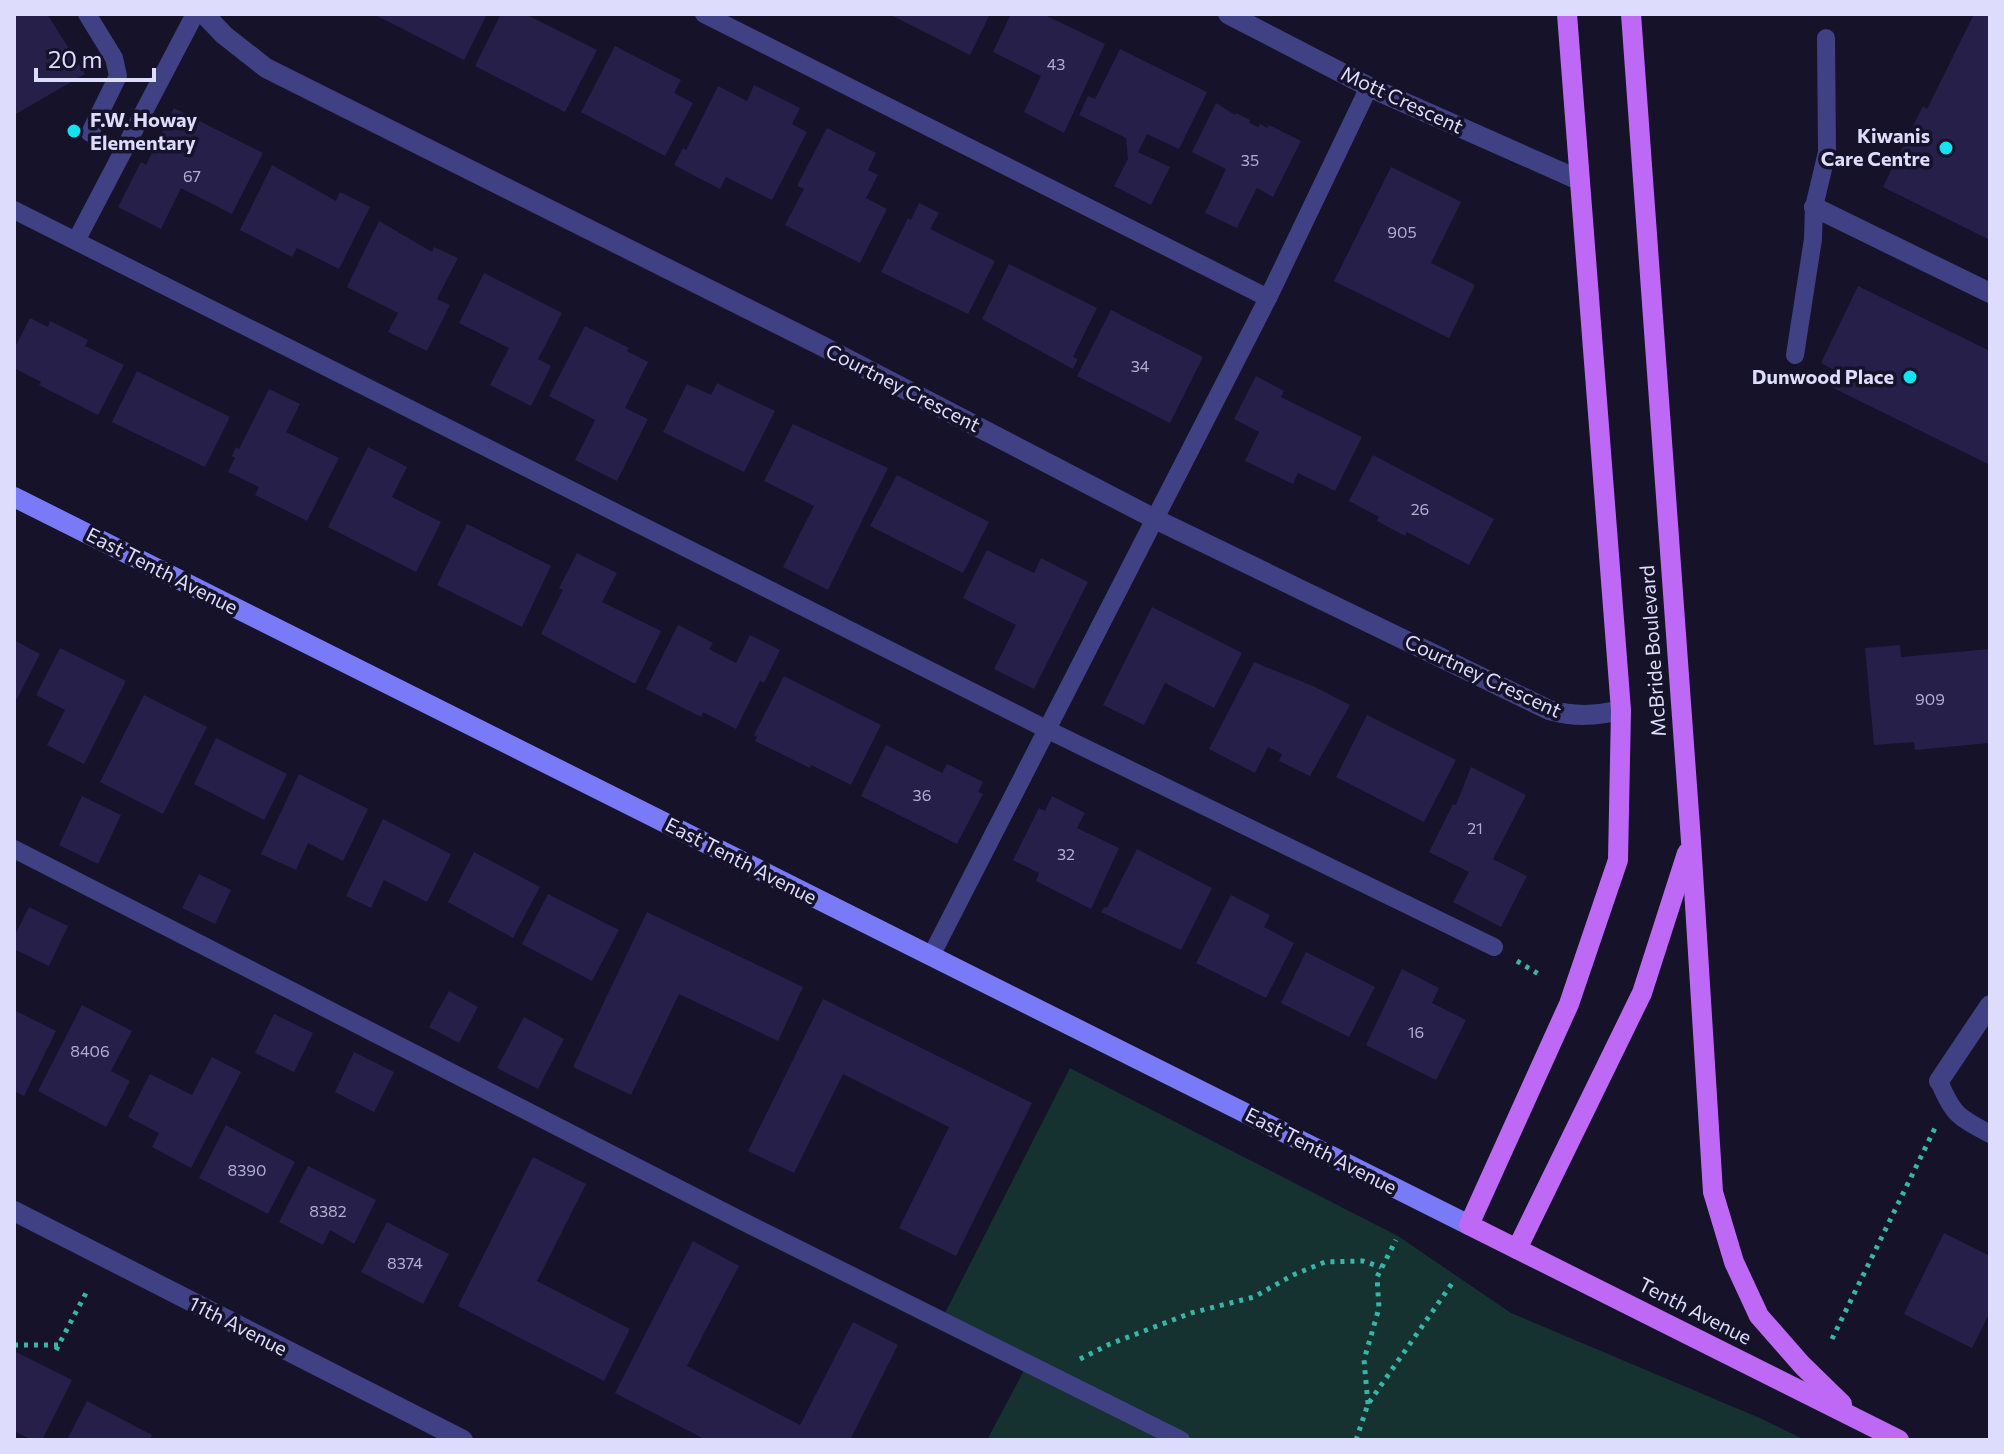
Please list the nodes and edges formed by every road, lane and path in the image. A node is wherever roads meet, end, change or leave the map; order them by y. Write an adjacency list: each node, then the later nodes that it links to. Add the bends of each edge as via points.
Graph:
1 (87, 14): 10 (lane, via 114,58 118,76)
2 (195, 14): 14 (lane)
3 (204, 14): 19 (street, Courtney Crescent, via 266,68)
4 (704, 14): 16 (lane)
5 (1228, 14): 9 (street, Mott Crescent)
6 (1567, 14): 11 (main road, McBride Boulevard)
7 (1631, 14): 22 (main road, McBride Boulevard)
8 (1826, 38): 12 (lane, via 1827,152)
9 (1369, 87): 11 (street, Mott Crescent); 16 (lane)
10 (90, 133)
11 (1579, 180): 20 (main road, McBride Boulevard)
12 (1814, 207): 15 (street); 17 (lane)
13 (14, 210): 14 (lane)
14 (76, 241): 21 (lane)
15 (1990, 293)
16 (1268, 298): 19 (lane)
17 (1795, 355)
18 (14, 497): 25 (main road, East Tenth Avenue)
19 (1155, 519): 20 (street, Courtney Crescent, via 1549,710 1593,716); 21 (lane)
20 (1621, 710): 31 (main road, McBride Boulevard, via 1618,860 1569,1004)
21 (1048, 730): 24 (lane); 25 (lane)
22 (1691, 841): 33 (main road, McBride Boulevard, via 1642,993); 41 (main road, via 1713,1192 1734,1262 1759,1316)
23 (14, 849): 39 (lane)
24 (1494, 947)
25 (931, 956): 31 (main road, East Tenth Avenue)
26 (1990, 1005): 27 (street)
27 (1939, 1081): 28 (lane)
28 (1948, 1102): 29 (lane, via 1959,1118); 37 (path)
29 (1990, 1134)
30 (14, 1211): 42 (street, 11th Avenue)
31 (1469, 1225): 33 (main road, Tenth Avenue)
32 (1396, 1240): 34 (path)
33 (1517, 1249): 41 (main road, Tenth Avenue)
34 (1381, 1267): 39 (path, via 1345,1260 1308,1268 1254,1297 1191,1313 1098,1349 1080,1359); 40 (path, via 1379,1308 1364,1360)
35 (1453, 1282): 40 (path)
36 (86, 1293): 38 (path, via 57,1348)
37 (1832, 1339)
38 (14, 1345)
39 (1067, 1382): 43 (lane)
40 (1368, 1404): 44 (path)
41 (1856, 1418): 45 (main road, Tenth Avenue)
42 (463, 1440)
43 (1181, 1440)
44 (1356, 1440)
45 (1899, 1440)

